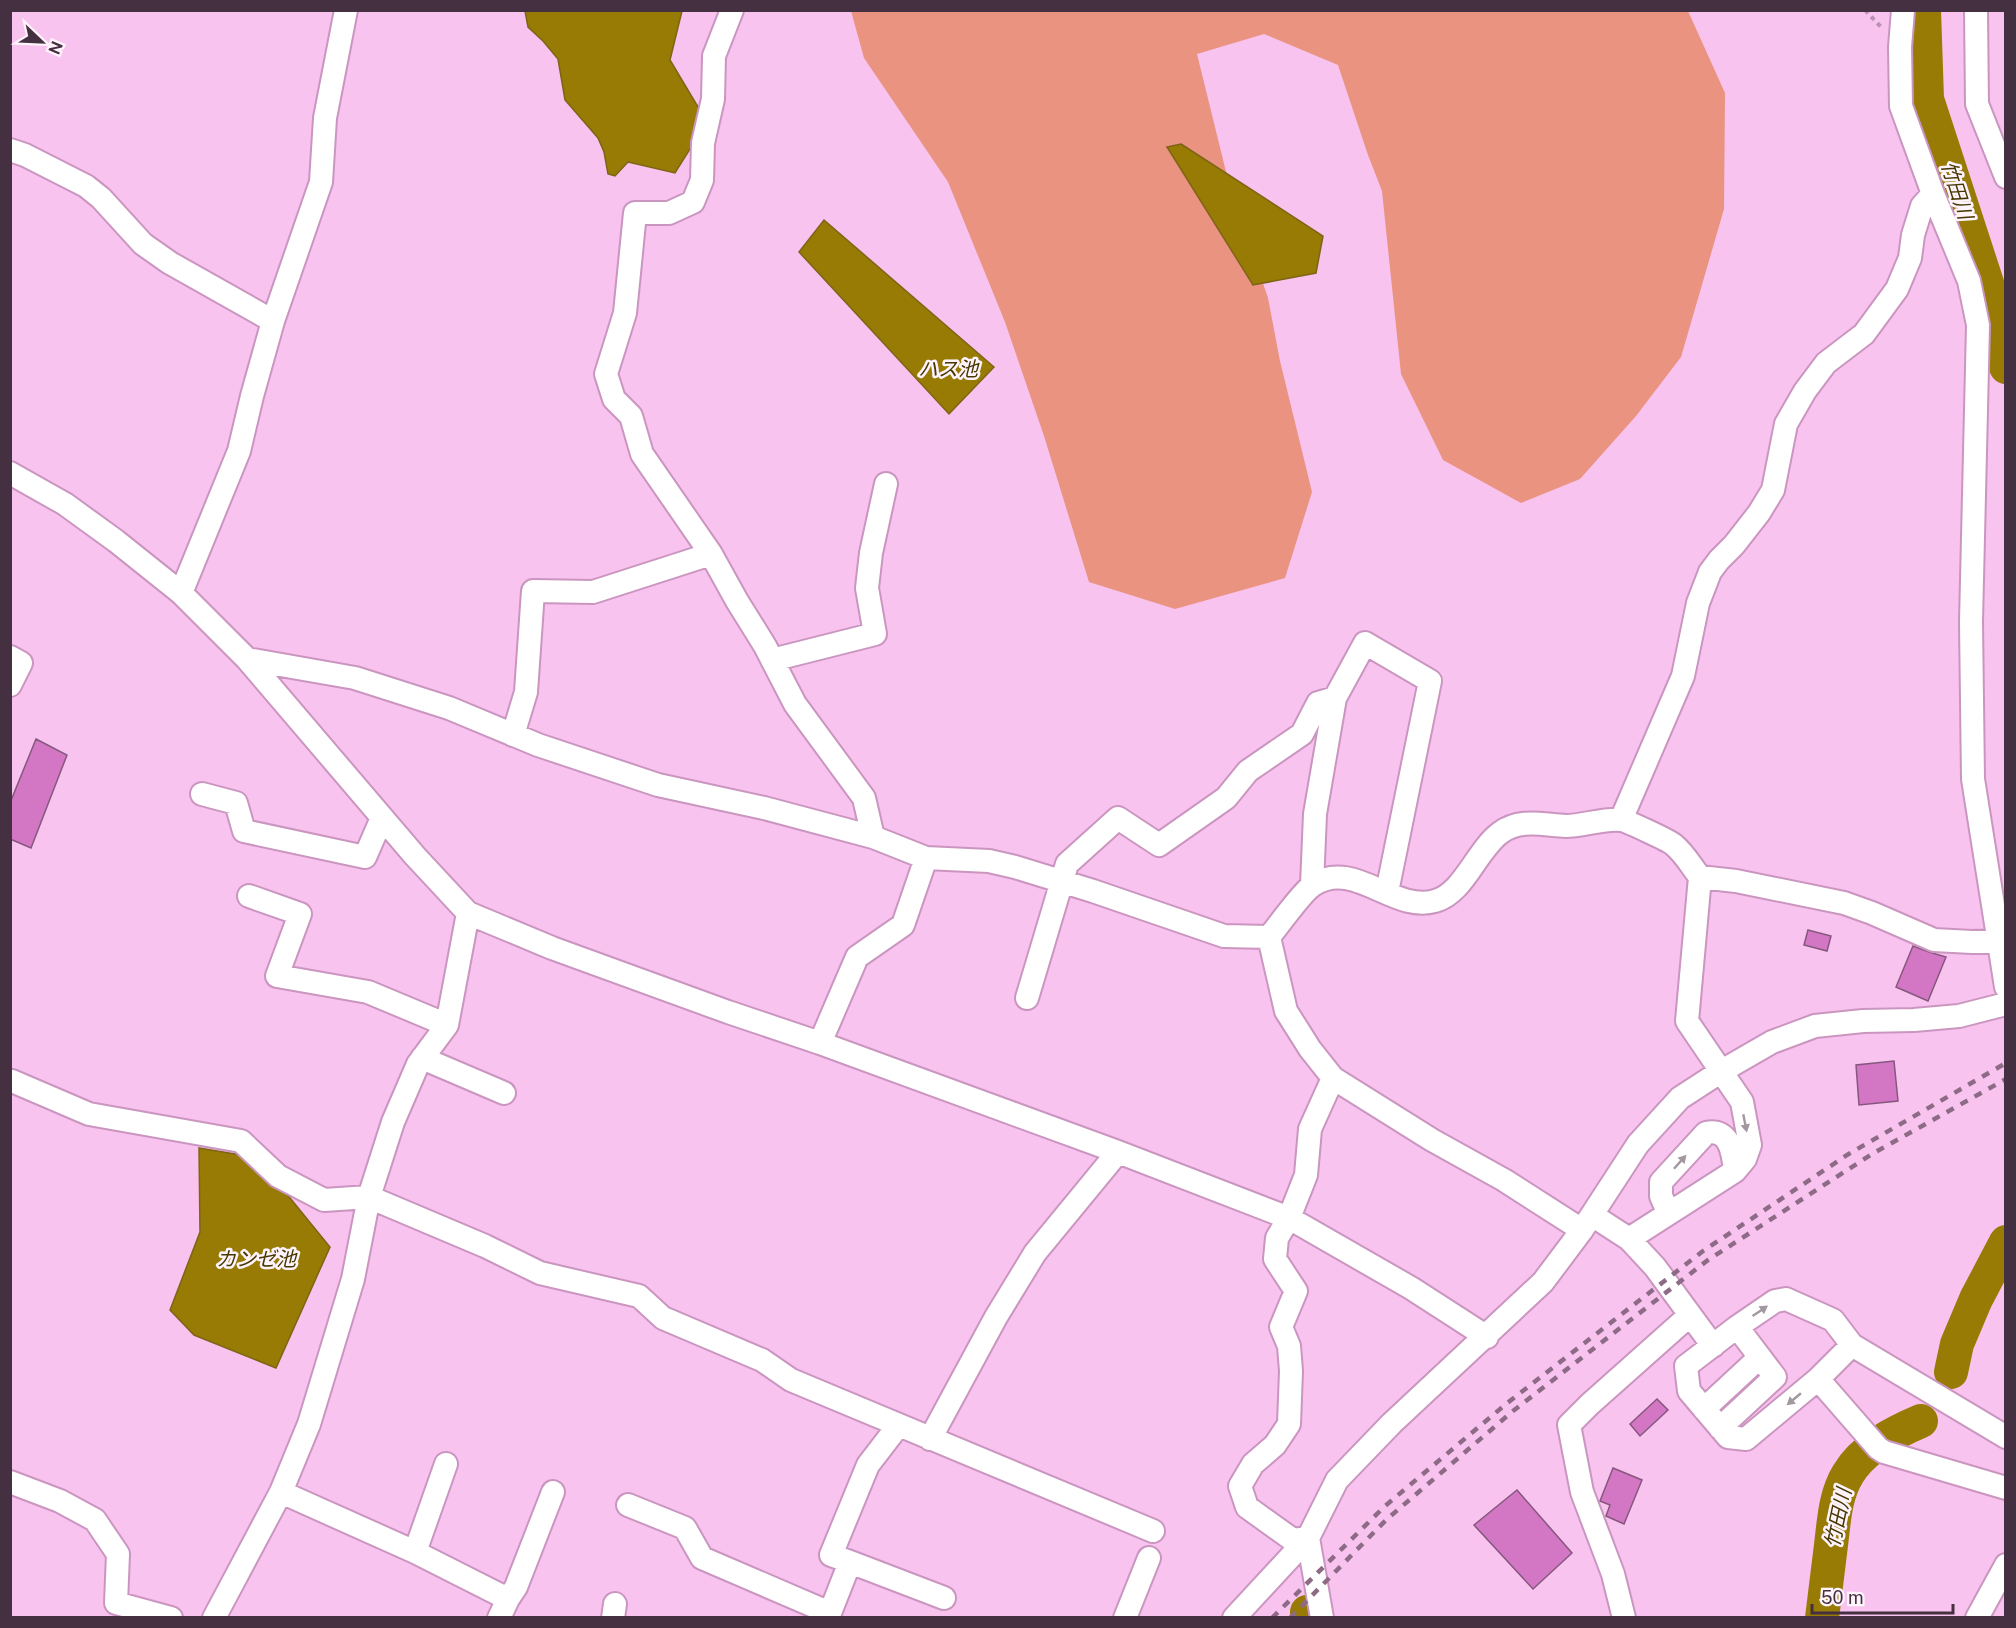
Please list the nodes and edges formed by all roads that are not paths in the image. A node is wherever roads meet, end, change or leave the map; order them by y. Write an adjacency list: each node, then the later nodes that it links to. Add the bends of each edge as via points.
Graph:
1 (346, 10): 8 (street, via 325,118 321,182)
2 (732, 10): 11 (street, via 714,56 713,99 703,143 702,180 693,202 669,213 635,213 625,313 606,374 614,399 631,416 642,454)
3 (1903, 10): 7 (street, via 1901,106)
4 (1976, 10): 6 (street, via 1977,104)
5 (10, 150): 8 (street, via 86,186 143,244)
6 (2006, 177)
7 (1933, 194): 21 (street, via 1922,206 1910,258 1897,289 1864,334 1826,363 1805,391 1786,424 1773,490 1710,572 1698,603 1683,676); 31 (street, via 1969,281 1978,325 1971,622 1973,779)
8 (273, 321): 12 (street, via 239,451)
9 (10, 473): 12 (street, via 65,504)
10 (886, 484): 15 (street, via 867,588 875,634)
11 (711, 554): 15 (street); 18 (street, via 593,592 533,591 526,693)
12 (181, 593): 14 (street)
13 (10, 657): 16 (street, via 21,663)
14 (247, 659): 18 (street, via 356,678 450,708); 20 (street)
15 (772, 660): 22 (street, via 795,704 864,798)
16 (10, 685)
17 (1335, 698): 25 (street, via 1318,703 1302,734 1248,771 1226,798 1159,844 1118,818 1067,864); 26 (street, via 1315,814); 27 (street, via 1365,643 1430,681)
18 (513, 735): 22 (street, via 658,785)
19 (202, 794): 20 (street, via 236,803 244,831 365,857)
20 (382, 818): 29 (street)
21 (1621, 820): 24 (street, via 1673,843); 27 (street, via 1568,826 1513,825 1482,851 1455,890 1437,901 1407,902)
22 (873, 837): 23 (street)
23 (926, 858): 25 (street, via 989,861); 36 (street, via 903,925 857,957)
24 (1700, 877): 31 (street, via 1844,903 1934,940); 38 (street, via 1687,1021)
25 (1061, 882): 30 (street, via 1224,936); 33 (street)
26 (1312, 885): 27 (street, via 1331,877 1364,882); 30 (street)
27 (1387, 892)
28 (249, 896): 35 (street, via 300,914 277,976 368,992)
29 (468, 913): 35 (street); 36 (street, via 552,948)
30 (1269, 937): 39 (street, via 1286,1011)
31 (2002, 940): 32 (street)
32 (2006, 987)
33 (1027, 998)
34 (2006, 1004): 38 (street, via 1959,1016 1815,1026 1772,1042)
35 (447, 1025): 37 (street)
36 (820, 1042): 42 (street)
37 (422, 1059): 41 (street); 44 (street, via 393,1122)
38 (1720, 1072): 43 (street, one-way to 43, via 1742,1102 1749,1144 1745,1159); 47 (street, via 1680,1098 1638,1144)
39 (1333, 1078): 46 (street, via 1310,1129 1306,1174); 47 (street, via 1432,1140)
40 (12, 1081): 44 (street, via 89,1114 241,1141 278,1176 324,1200)
41 (504, 1093)
42 (1118, 1152): 46 (street); 60 (street, via 1035,1253)
43 (1735, 1171): 45 (street); 45 (street, one-way to 43, via 1661,1196 1661,1182 1706,1133 1722,1134 1733,1149)
44 (369, 1197): 57 (street, via 540,1273 639,1296 663,1318 762,1360 791,1380); 64 (street, via 353,1279 334,1343 309,1424)
45 (1668, 1212): 48 (street)
46 (1289, 1218): 51 (street); 68 (street, via 1277,1238 1275,1259 1296,1291 1281,1327 1289,1346 1289,1424 1275,1445 1253,1464 1240,1486 1246,1507 1293,1540)
47 (1587, 1222): 48 (street); 51 (street, via 1544,1282)
48 (1629, 1239): 49 (street)
49 (1690, 1315): 53 (street); 82 (street, via 1569,1425 1582,1492 1613,1574)
50 (1737, 1326): 52 (street, one-way to 52, via 1775,1301 1786,1299 1833,1320); 53 (street); 54 (street)
51 (1486, 1336): 68 (street, via 1337,1479)
52 (1852, 1345): 55 (street); 59 (street)
53 (1713, 1346): 56 (street, via 1686,1366 1689,1390)
54 (1760, 1357): 56 (street); 58 (street, via 1775,1377)
55 (1818, 1379): 58 (street, one-way to 58, via 1746,1439 1728,1437); 63 (street, via 1884,1452)
56 (1704, 1409): 58 (street)
57 (898, 1425): 60 (street); 71 (street, via 868,1465 831,1555)
58 (1720, 1428)
59 (2006, 1437)
60 (930, 1439): 67 (street)
61 (446, 1464): 69 (street)
62 (10, 1482): 75 (street, via 60,1501 95,1520 118,1554)
63 (2006, 1488)
64 (281, 1492): 69 (street); 78 (street)
65 (553, 1492): 74 (street)
66 (628, 1505): 76 (street, via 685,1528 702,1558)
67 (1154, 1531)
68 (1308, 1538): 80 (street); 81 (street)
69 (415, 1552): 74 (street)
70 (1149, 1558): 79 (street)
71 (850, 1562): 73 (street); 76 (street)
72 (2006, 1565): 83 (street)
73 (944, 1598)
74 (504, 1608)
75 (116, 1610): 77 (street)
76 (829, 1615)
77 (171, 1617)
78 (214, 1617)
79 (1125, 1617)
80 (1234, 1617)
81 (1322, 1617)
82 (1624, 1617)
83 (1977, 1617)

